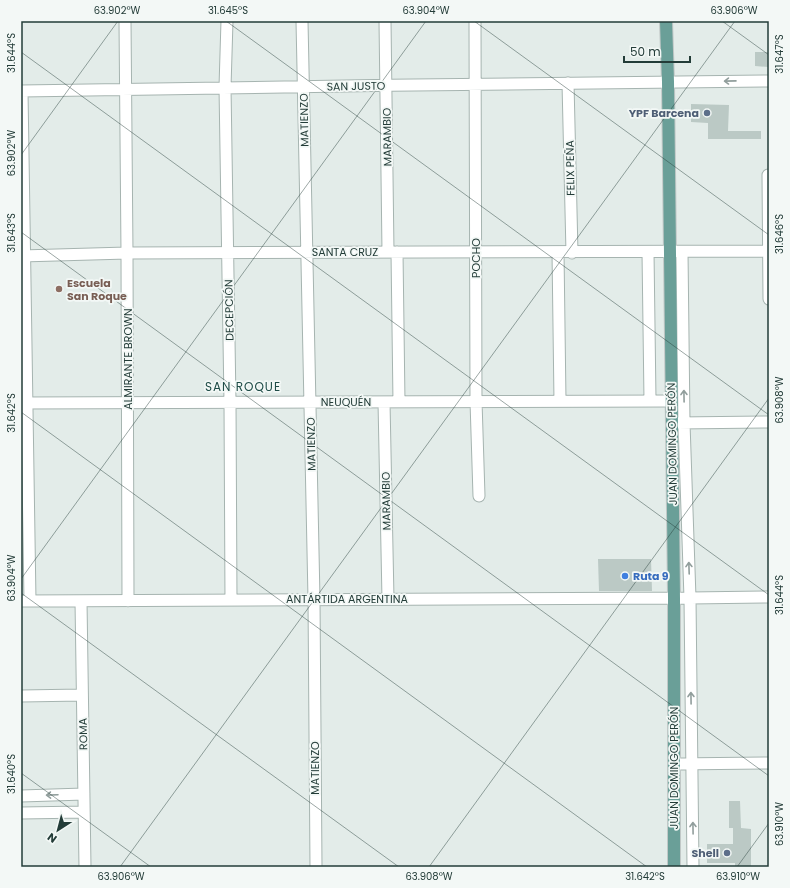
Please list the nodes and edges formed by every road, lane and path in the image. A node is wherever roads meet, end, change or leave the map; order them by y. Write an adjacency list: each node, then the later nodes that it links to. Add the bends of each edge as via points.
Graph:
1 (125, 21): 14 (street, ALMIRANTE BROWN)
2 (227, 21): 12 (street, DECEPCIÓN)
3 (302, 21): 13 (street, MATIENZO)
4 (385, 21): 11 (street, MARAMBIO)
5 (475, 21): 10 (street, POCHO)
6 (666, 21): 8 (main road, JUAN DOMINGO PERÓN)
7 (769, 81): 8 (street, SAN JUSTO, one-way to 8)
8 (668, 82): 9 (street, SAN JUSTO); 26 (main road, JUAN DOMINGO PERÓN)
9 (568, 83): 10 (street, SAN JUSTO); 24 (street, FELIX PEÑA)
10 (475, 85): 11 (street, SAN JUSTO); 22 (street, POCHO)
11 (386, 86): 13 (street, SAN JUSTO); 21 (street, MARAMBIO)
12 (225, 87): 13 (street, SAN JUSTO); 14 (street, SAN JUSTO); 19 (street, DECEPCIÓN)
13 (303, 87): 20 (street, MATIENZO)
14 (125, 90): 15 (street, SAN JUSTO); 18 (street, ALMIRANTE BROWN)
15 (22, 91): 27 (street)
16 (768, 175): 17 (street)
17 (768, 251): 26 (street, SANTA CRUZ); 28 (street)
18 (127, 252): 19 (street, SANTA CRUZ); 27 (street, SANTA CRUZ); 38 (street, ALMIRANTE BROWN)
19 (228, 252): 20 (street, SANTA CRUZ); 33 (street, DECEPCIÓN)
20 (307, 252): 21 (street, SANTA CRUZ); 34 (street, MATIENZO)
21 (393, 252): 22 (street, SANTA CRUZ); 36 (street, MARAMBIO)
22 (476, 252): 23 (street, SANTA CRUZ); 30 (street, POCHO)
23 (558, 252): 24 (street, SANTA CRUZ); 31 (street)
24 (572, 252): 25 (street, SANTA CRUZ)
25 (648, 252): 26 (street, SANTA CRUZ); 29 (street)
26 (676, 252): 32 (main road, JUAN DOMINGO PERÓN); 41 (street, JUAN DOMINGO PERÓN, one-way to 26)
27 (23, 256): 37 (street)
28 (769, 299)
29 (650, 400): 31 (street, NEUQUÉN); 32 (street, NEUQUÉN)
30 (476, 401): 31 (street, NEUQUÉN); 36 (street, NEUQUÉN); 42 (street, POCHO)
31 (560, 401)
32 (672, 401): 40 (main road, JUAN DOMINGO PERÓN)
33 (230, 402): 34 (street, NEUQUÉN); 38 (street, NEUQUÉN); 48 (street, DECEPCIÓN)
34 (310, 402): 35 (street, NEUQUÉN); 46 (street, MATIENZO)
35 (384, 402): 36 (street, NEUQUÉN); 47 (street, MARAMBIO)
36 (399, 402)
37 (24, 403): 38 (street, NEUQUÉN); 49 (street)
38 (128, 403): 51 (street, ALMIRANTE BROWN)
39 (769, 422): 41 (street)
40 (672, 423): 41 (street); 44 (main road, JUAN DOMINGO PERÓN)
41 (684, 423): 45 (street, JUAN DOMINGO PERÓN, one-way to 41)
42 (479, 496)
43 (769, 597): 45 (street, ANTÁRTIDA ARGENTINA)
44 (674, 598): 45 (street, ANTÁRTIDA ARGENTINA); 47 (street, ANTÁRTIDA ARGENTINA); 55 (main road, JUAN DOMINGO PERÓN)
45 (690, 598): 56 (street, JUAN DOMINGO PERÓN, one-way to 45)
46 (314, 599): 47 (street, ANTÁRTIDA ARGENTINA); 48 (street, ANTÁRTIDA ARGENTINA); 62 (street, MATIENZO)
47 (388, 599)
48 (231, 600): 51 (street, ANTÁRTIDA ARGENTINA)
49 (25, 601): 50 (street, ANTÁRTIDA ARGENTINA)
50 (81, 601): 51 (street, ANTÁRTIDA ARGENTINA); 52 (street, ROMA)
51 (128, 601)
52 (82, 695): 53 (street); 57 (street, ROMA)
53 (21, 696)
54 (769, 763): 56 (street)
55 (674, 764): 56 (street); 63 (main road, JUAN DOMINGO PERÓN)
56 (692, 764): 64 (street, JUAN DOMINGO PERÓN, one-way to 56)
57 (84, 794): 58 (street, one-way to 58); 60 (street, ROMA)
58 (21, 796)
59 (21, 812): 60 (street)
60 (84, 812): 61 (street, ROMA)
61 (85, 867)
62 (316, 867)
63 (674, 867)
64 (693, 867)

